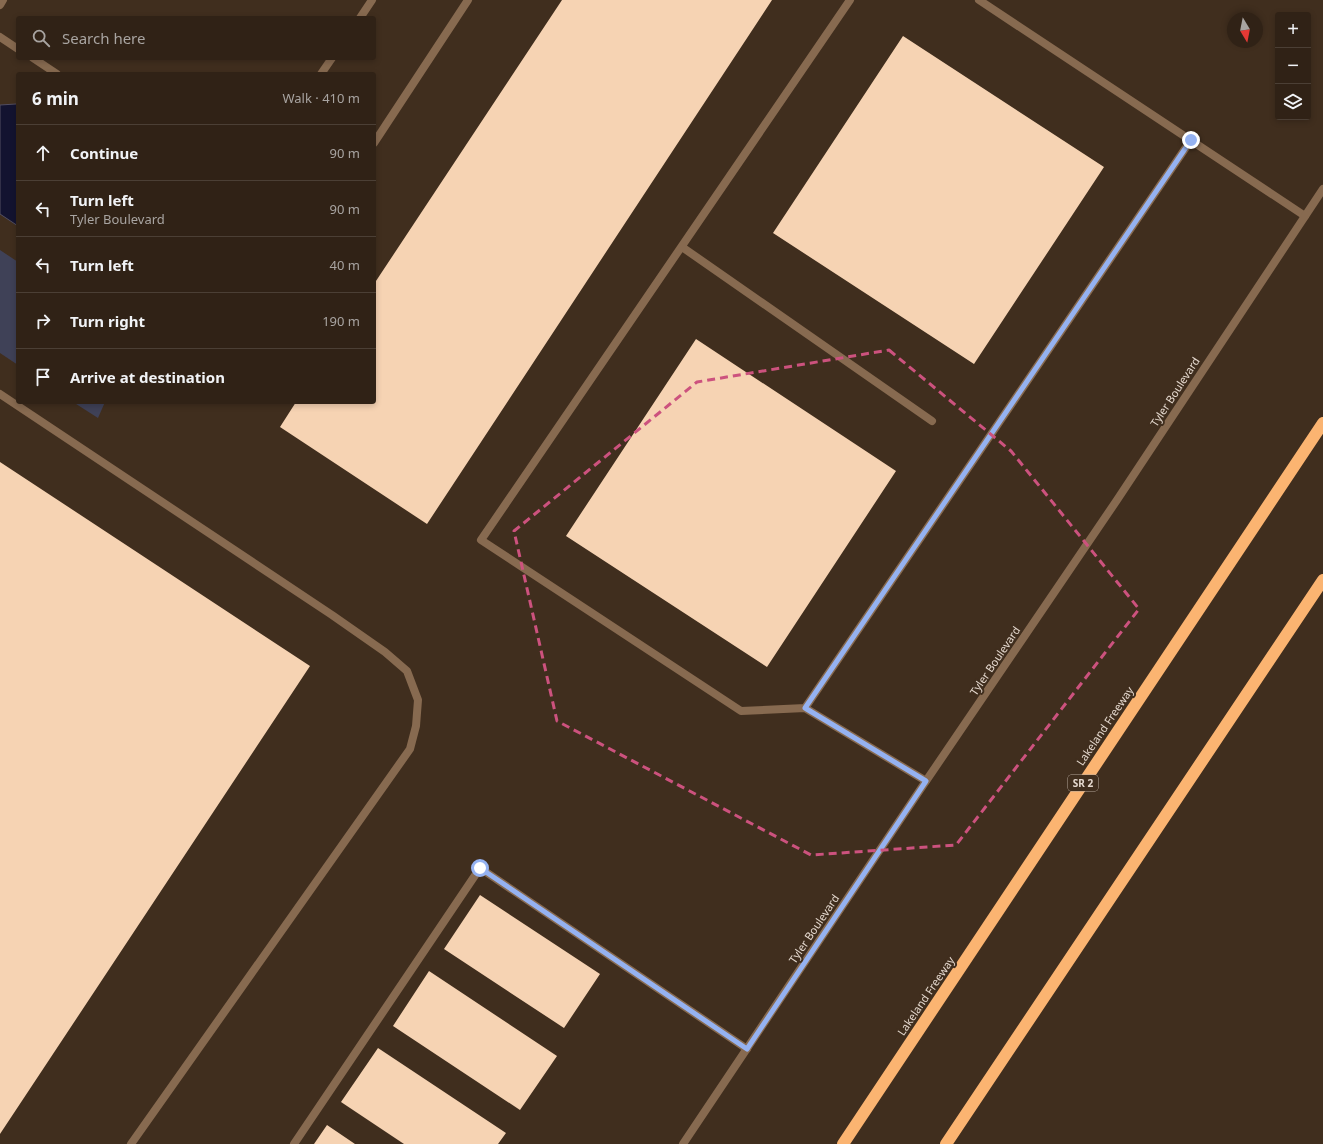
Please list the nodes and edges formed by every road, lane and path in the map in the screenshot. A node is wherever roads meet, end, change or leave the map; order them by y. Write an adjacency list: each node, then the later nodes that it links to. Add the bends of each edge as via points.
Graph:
1 (3, 0): 6 (street)
2 (372, 0): 7 (street)
3 (468, 0): 14 (street)
4 (850, 0): 18 (street)
5 (979, 0): 15 (street)
6 (0, 5)
7 (361, 16)
8 (0, 37): 9 (street)
9 (16, 48)
10 (35, 60): 12 (street)
11 (331, 60): 13 (street)
12 (54, 72)
13 (322, 72)
14 (376, 140)
15 (1191, 140): 17 (street); 23 (street)
16 (1323, 189): 17 (street, Tyler Boulevard)
17 (1305, 216): 24 (street, Tyler Boulevard, via 1117,500)
18 (682, 247): 20 (street); 23 (street, via 481,540 741,711)
19 (0, 394): 26 (street, via 326,610 385,652 407,671 418,700 416,726 410,749)
20 (932, 421)
21 (1323, 422): 29 (highway, Lakeland Freeway / SR 2)
22 (1323, 580): 30 (highway)
23 (805, 708): 24 (street)
24 (926, 781): 25 (street, Tyler Boulevard)
25 (747, 1049): 27 (street, via 480,868); 28 (street, Tyler Boulevard)
26 (131, 1144)
27 (294, 1144)
28 (683, 1144)
29 (843, 1144)
30 (946, 1144)

